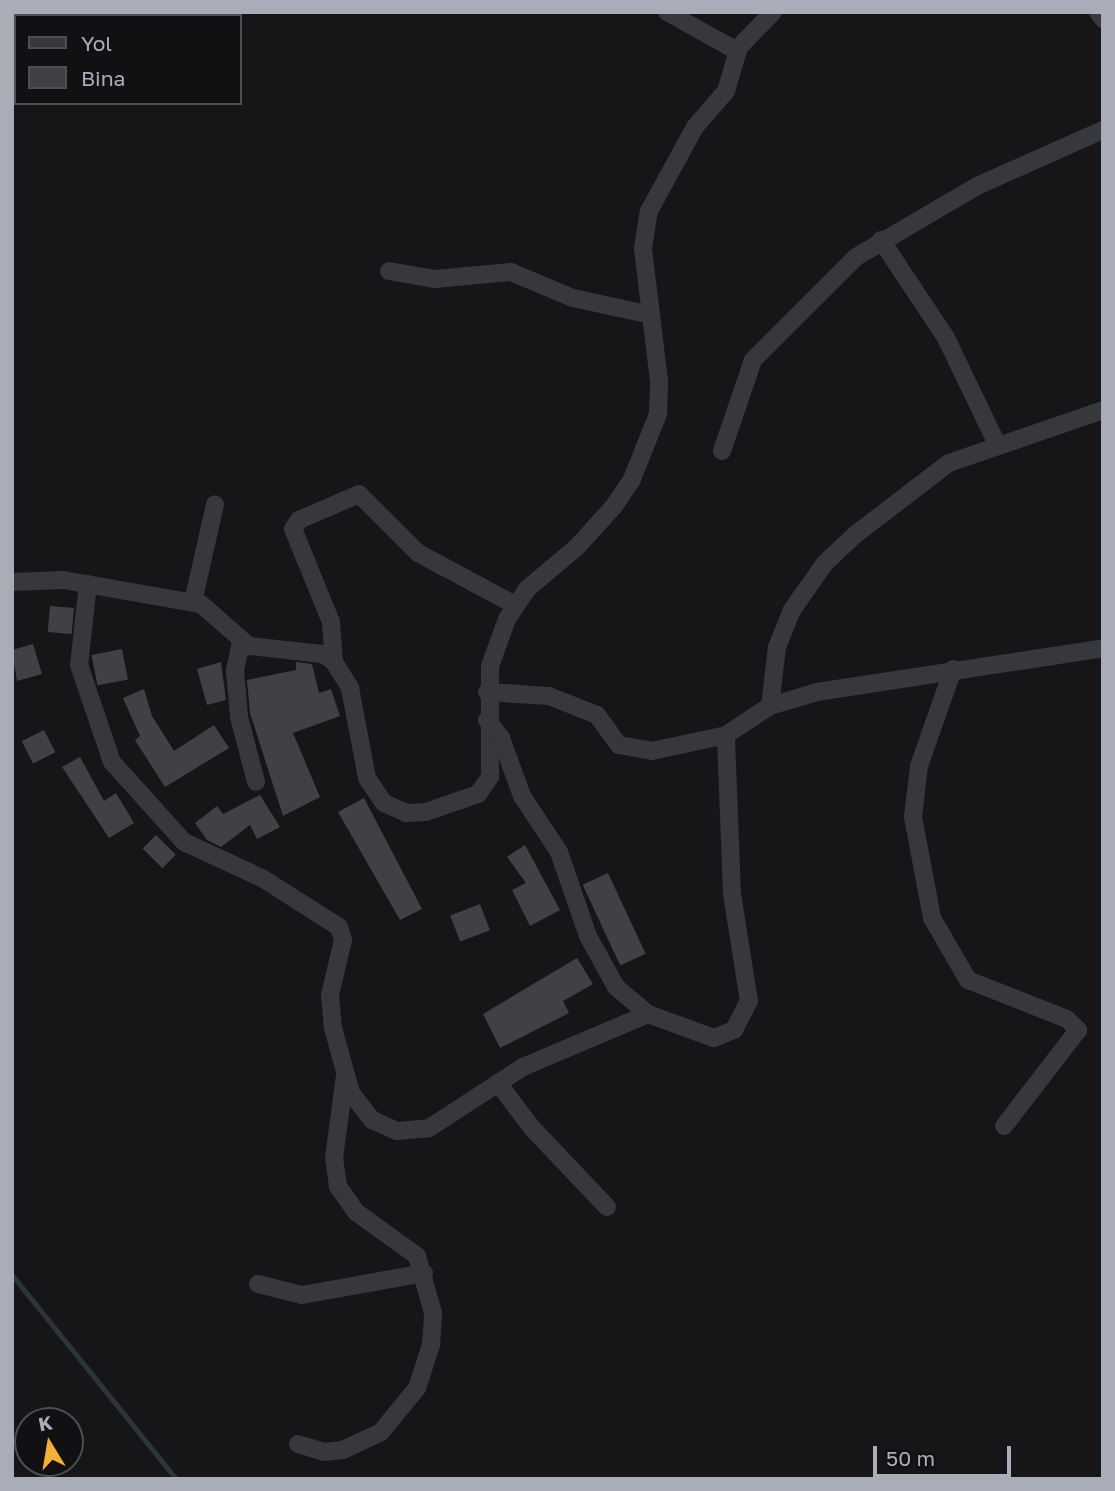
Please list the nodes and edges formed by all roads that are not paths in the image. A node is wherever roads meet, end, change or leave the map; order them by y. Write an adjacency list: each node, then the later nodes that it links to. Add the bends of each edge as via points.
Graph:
1 (667, 12): 5 (street)
2 (772, 12): 5 (street)
3 (1098, 12): 4 (street)
4 (1103, 19)
5 (737, 51): 9 (street, via 726,90 682,145 649,211 643,248)
6 (1103, 130): 7 (street, via 977,186)
7 (881, 240): 11 (street, via 946,338); 12 (street, via 814,294 753,360)
8 (389, 271): 9 (street, via 435,279 511,272 573,298)
9 (651, 315): 17 (street, via 660,400 632,479 578,547)
10 (1103, 410): 11 (street)
11 (997, 443): 23 (street, via 928,475 825,563 786,623)
12 (722, 451)
13 (215, 504): 16 (street)
14 (12, 582): 15 (street)
15 (88, 584): 16 (street); 28 (street, via 79,665 111,762 162,822 194,849 262,878 339,927 343,940 330,1005)
16 (192, 602): 18 (street, via 219,614)
17 (515, 605): 20 (street, via 418,553 359,494 299,520 293,529 331,622); 22 (street, via 496,646)
18 (241, 642): 20 (street, via 301,649); 26 (street, via 235,671 239,717)
19 (1103, 648): 21 (street)
20 (334, 662): 24 (street, via 353,699 374,793 395,810 426,812 478,794 490,777)
21 (953, 669): 23 (street, via 847,685); 30 (street, via 919,766 913,817 932,918 968,980 1067,1019 1079,1030)
22 (487, 692): 24 (street); 25 (street, via 550,696 603,719 618,745 633,750 674,748)
23 (771, 706): 25 (street)
24 (487, 720): 27 (street, via 501,738 522,796 559,852 605,971 627,999)
25 (726, 735): 27 (street, via 732,894 748,1009 734,1030 714,1038)
26 (256, 782)
27 (648, 1014): 29 (street)
28 (345, 1076): 29 (street, via 360,1110 372,1120 410,1132 443,1121); 32 (street, via 334,1158 338,1186 356,1212 417,1256)
29 (498, 1083): 31 (street, via 532,1128)
30 (1004, 1126)
31 (607, 1207)
32 (424, 1273): 33 (street, via 302,1295); 34 (street, via 433,1313 431,1345 402,1412 381,1432 343,1450 324,1452)
33 (258, 1284)
34 (298, 1444)

